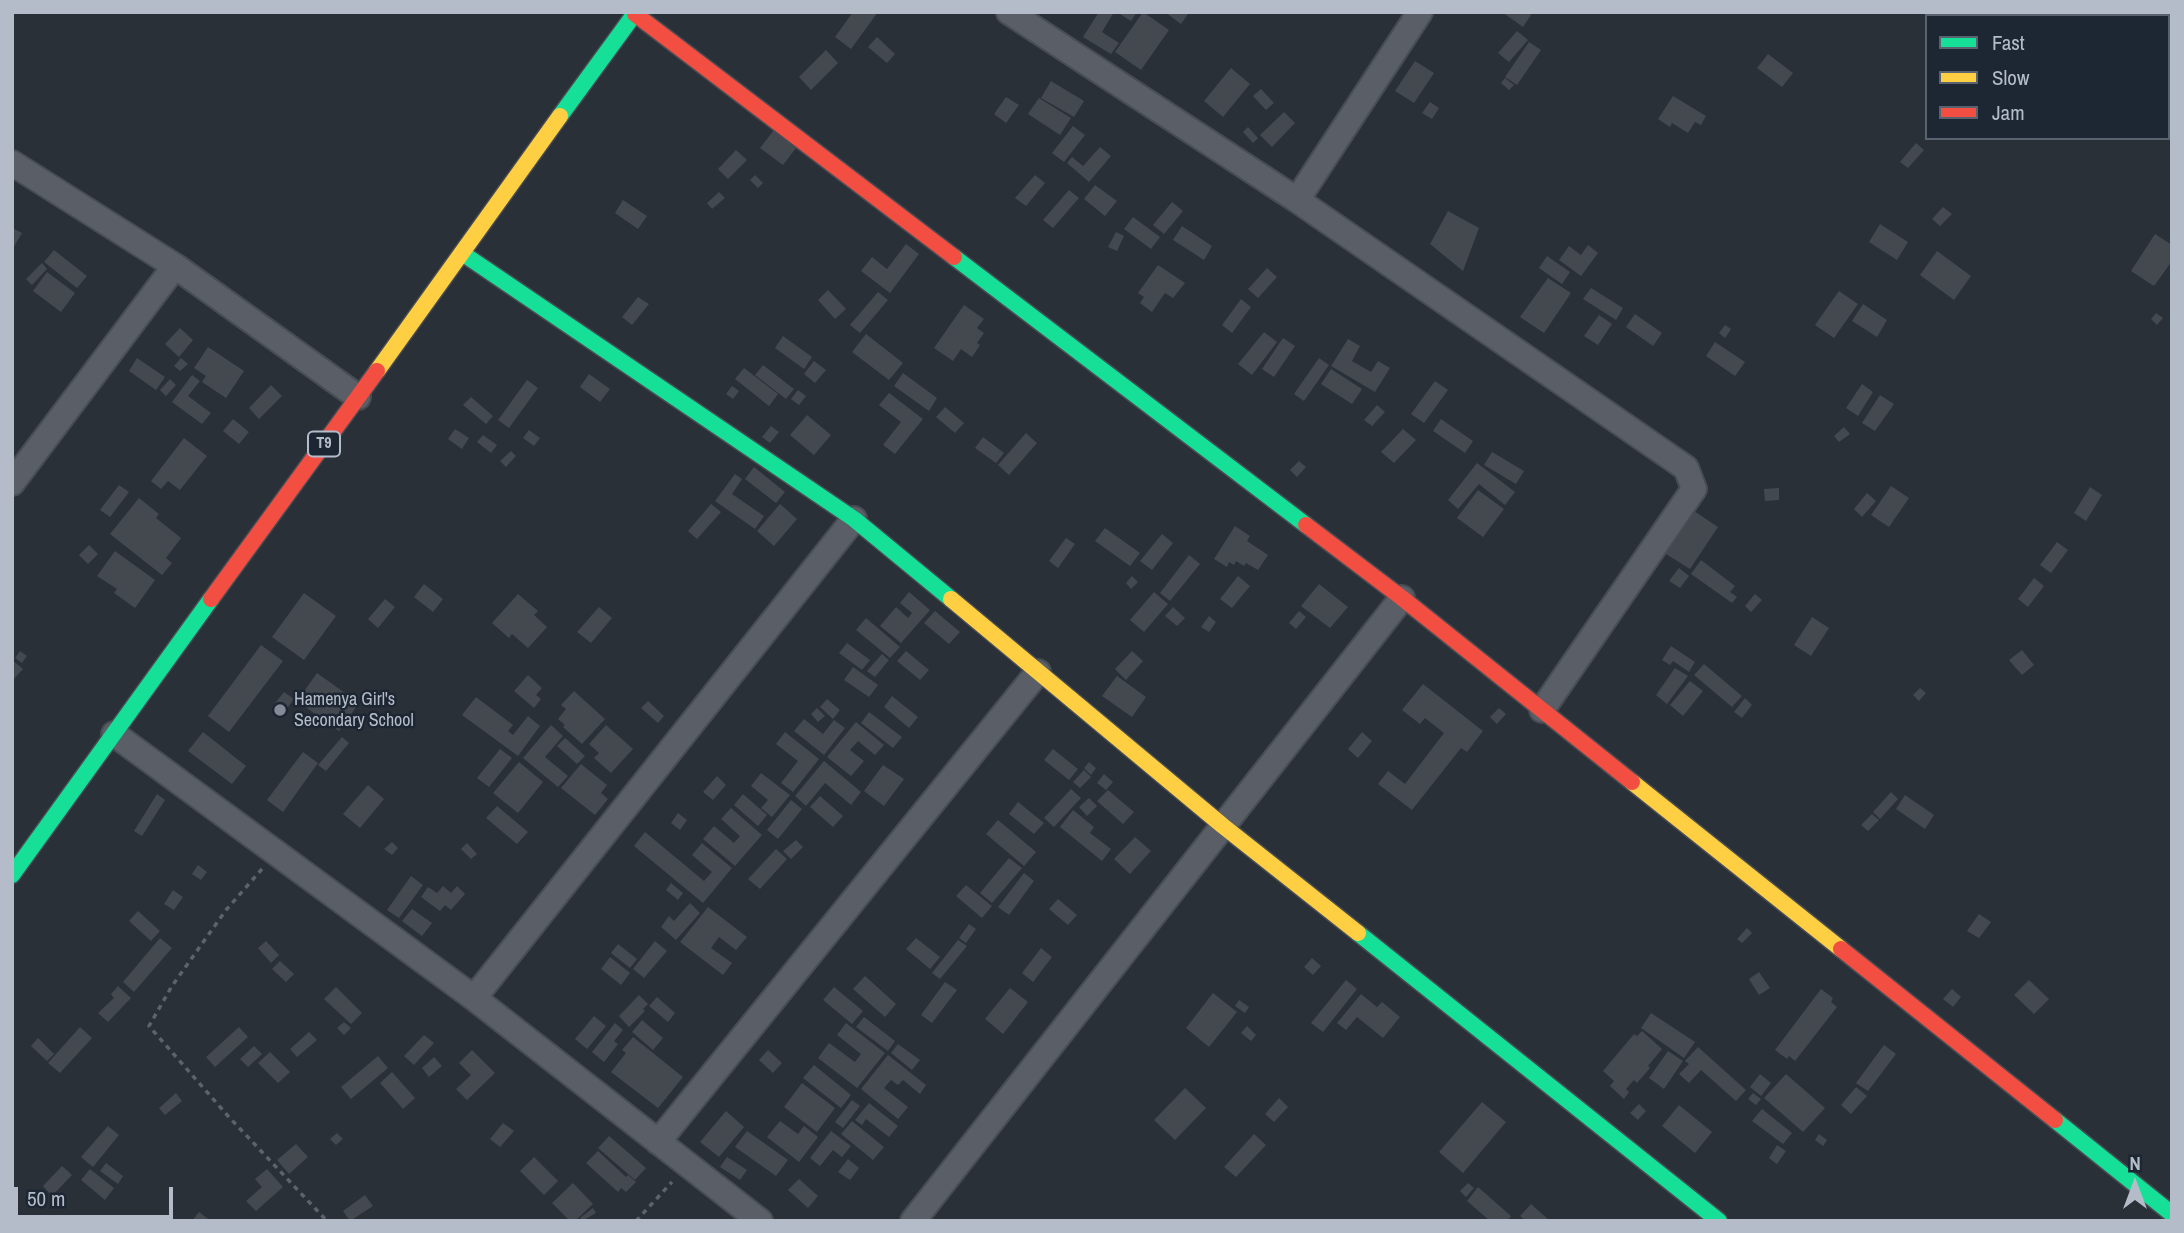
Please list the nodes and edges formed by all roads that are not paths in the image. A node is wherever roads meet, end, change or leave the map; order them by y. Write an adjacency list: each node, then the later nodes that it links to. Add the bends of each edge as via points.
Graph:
1 (1009, 12): 5 (street)
2 (1420, 12): 5 (street)
3 (635, 13): 6 (main road, T9); 11 (main road)
4 (12, 163): 7 (street)
5 (1297, 200): 13 (street, via 1686,468 1693,489)
6 (462, 253): 8 (main road, T9); 10 (main road)
7 (175, 266): 8 (street); 9 (street)
8 (358, 397): 14 (main road, T9)
9 (12, 482)
10 (853, 519): 12 (main road); 17 (street)
11 (1402, 598): 13 (main road); 15 (street)
12 (1038, 672): 15 (main road); 18 (street)
13 (1542, 710): 19 (main road)
14 (114, 734): 16 (main road, T9); 17 (street)
15 (1223, 826): 20 (street); 22 (main road)
16 (12, 875)
17 (474, 998): 18 (street)
18 (659, 1142): 21 (street)
19 (2172, 1214)
20 (915, 1220)
21 (760, 1221)
22 (1719, 1221)

